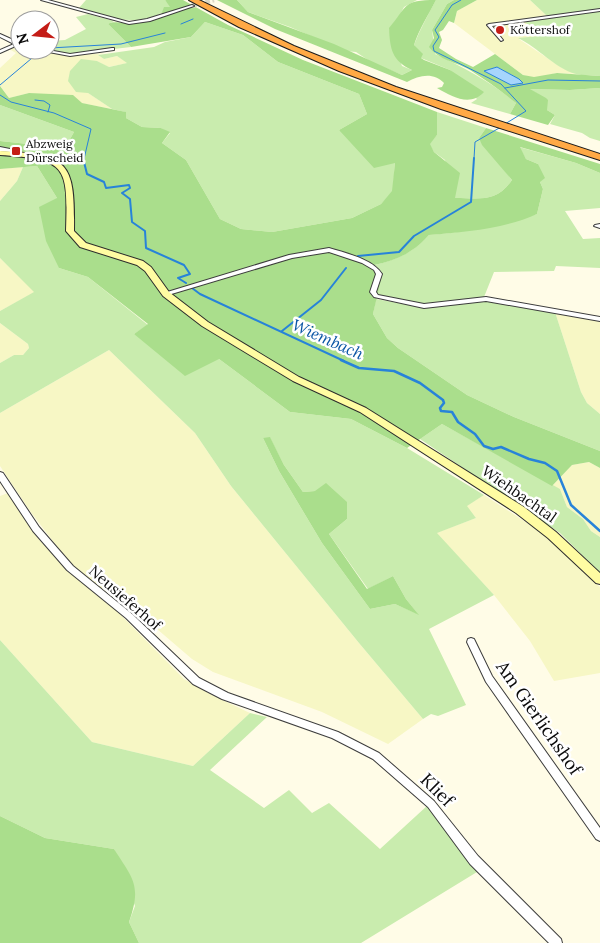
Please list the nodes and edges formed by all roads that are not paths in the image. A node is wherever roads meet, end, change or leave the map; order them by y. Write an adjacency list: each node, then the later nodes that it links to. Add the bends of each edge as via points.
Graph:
1 (43, 0): 3 (street, via 129,22 148,20)
2 (207, 0): 8 (highway, via 310,49)
3 (193, 3): 8 (highway, via 306,55)
4 (600, 10): 5 (street, via 489,25)
5 (501, 40)
6 (112, 49): 7 (street)
7 (60, 53)
8 (445, 104): 9 (highway)
9 (541, 135): 11 (highway); 14 (highway)
10 (0, 149): 13 (street)
11 (600, 149)
12 (0, 152): 13 (main road)
13 (14, 154): 15 (main road, Wiehbachtal, via 45,156 62,166 68,182 70,231 73,236 83,245 140,263)
14 (600, 158)
15 (166, 294): 16 (street, via 291,256 329,250 376,269 378,274 373,292 383,299 424,306 486,299); 18 (main road, Wiehbachtal, via 194,317 248,351 316,389 363,410 536,522)
16 (600, 319)
17 (0, 475): 20 (street, Neusieferhof, via 36,529 70,568 129,616 196,681)
18 (600, 580)
19 (471, 642): 21 (street, Am Gierlichshof, via 489,679)
20 (259, 709): 22 (street, Klief, via 335,735 376,756 431,804 474,860)
21 (600, 836)
22 (557, 943)

